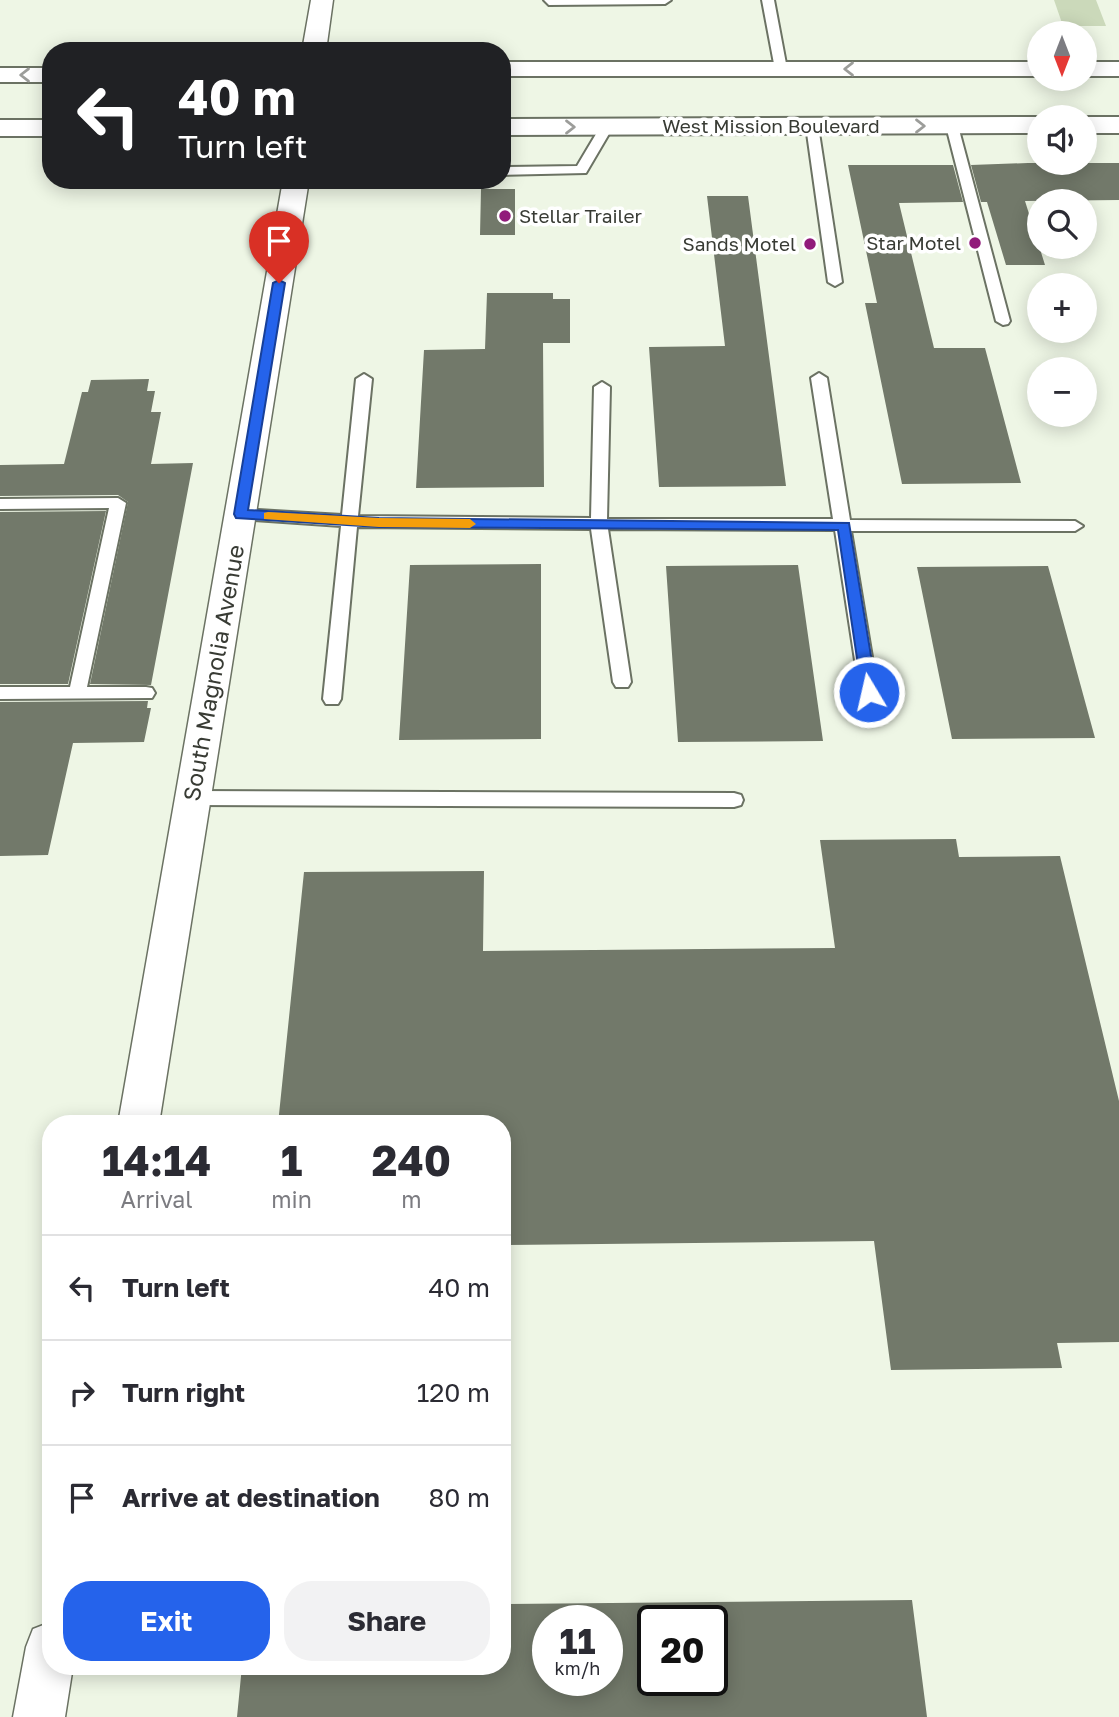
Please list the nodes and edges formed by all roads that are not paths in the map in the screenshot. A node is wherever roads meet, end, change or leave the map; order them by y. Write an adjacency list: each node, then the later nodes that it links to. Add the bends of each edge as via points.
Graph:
1 (322, 0): 5 (street)
2 (666, 0): 4 (lane)
3 (768, 0): 7 (lane)
4 (549, 1)
5 (315, 42)
6 (511, 69): 7 (main road)
7 (780, 69): 8 (main road, one-way to 7)
8 (1027, 69)
9 (1097, 69): 10 (main road)
10 (1119, 69)
11 (0, 75): 12 (main road, one-way to 11)
12 (42, 75)
13 (952, 125): 14 (main road, West Mission Boulevard); 17 (main road, West Mission Boulevard, one-way to 13); 25 (lane)
14 (1027, 125)
15 (1097, 125): 16 (main road)
16 (1119, 125)
17 (812, 126): 19 (main road, West Mission Boulevard); 24 (lane)
18 (511, 127): 19 (main road, West Mission Boulevard, one-way to 19)
19 (607, 127): 22 (lane, via 581,170)
20 (0, 128): 21 (main road)
21 (42, 128)
22 (511, 172)
23 (294, 189): 30 (street, South Magnolia Avenue)
24 (835, 282)
25 (1003, 321)
26 (819, 378): 33 (lane)
27 (365, 379): 31 (lane)
28 (602, 387): 32 (lane)
29 (1, 506): 36 (lane, via 118,503)
30 (240, 514): 31 (lane); 41 (street, South Magnolia Avenue)
31 (351, 521): 32 (lane); 40 (lane)
32 (599, 524): 33 (lane); 35 (lane)
33 (844, 526): 34 (lane); 38 (lane)
34 (1075, 526)
35 (622, 681)
36 (77, 692): 37 (lane); 39 (lane)
37 (146, 692)
38 (869, 692)
39 (0, 693)
40 (332, 699)
41 (193, 798): 42 (lane); 43 (street, South Magnolia Avenue)
42 (734, 800)
43 (140, 1115)
44 (46, 1675): 45 (street)
45 (39, 1717)

